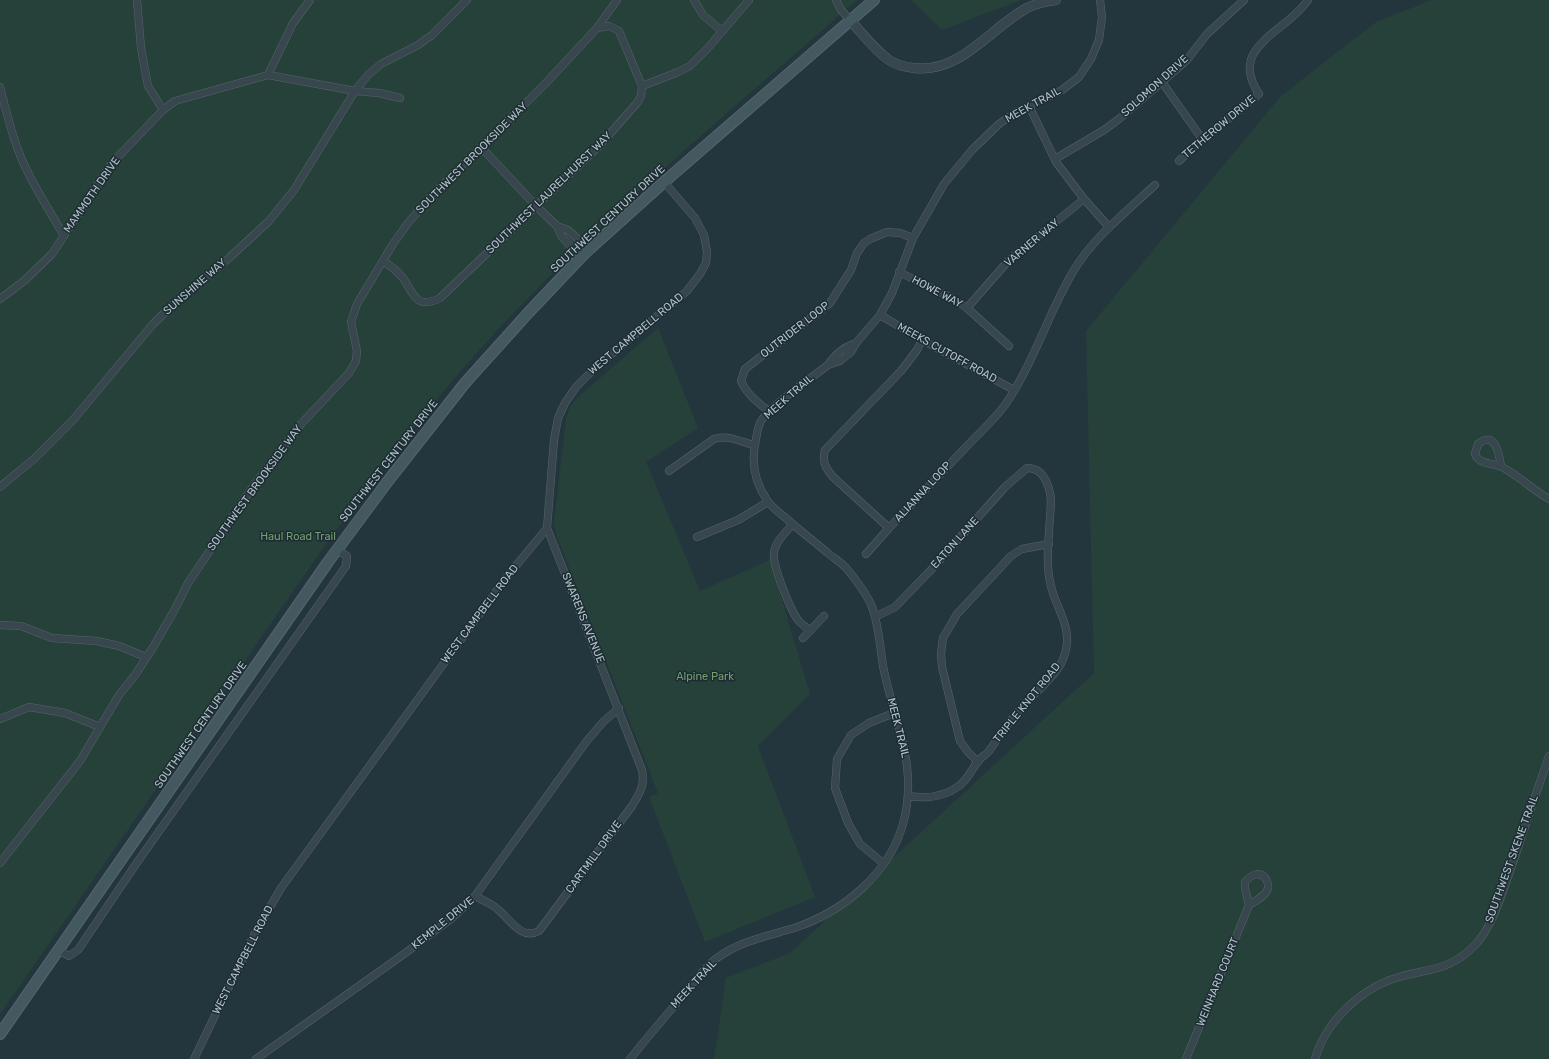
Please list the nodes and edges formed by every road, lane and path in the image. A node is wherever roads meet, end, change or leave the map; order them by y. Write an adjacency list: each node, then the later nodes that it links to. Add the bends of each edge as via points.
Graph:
1 (137, 0): 23 (street, via 141,48 148,86)
2 (310, 0): 16 (street, via 293,23)
3 (467, 0): 20 (street, SUNSHINE WAY, via 432,35 382,64 368,75)
4 (617, 0): 14 (street, SOUTHWEST BROOKSIDE WAY)
5 (694, 0): 15 (street, via 703,15)
6 (749, 0): 15 (street)
7 (836, 0): 13 (street)
8 (874, 0): 13 (main road, SOUTHWEST CENTURY DRIVE)
9 (1056, 0): 13 (street, via 1028,8 961,58 926,70 905,67 890,61 870,44)
10 (1100, 0): 22 (street, MEEK TRAIL, via 1102,17 1099,40 1092,59 1079,77 1062,90)
11 (1244, 0): 17 (street, SOLOMON DRIVE, via 1207,34 1186,61)
12 (1308, 0): 24 (street, TETHEROW DRIVE, via 1296,14 1256,48 1249,68 1259,94)
13 (850, 20): 28 (main road, SOUTHWEST CENTURY DRIVE)
14 (597, 28): 18 (street, via 609,26 619,31); 25 (street, SOUTHWEST BROOKSIDE WAY)
15 (722, 31): 18 (street, via 690,66)
16 (268, 75): 20 (street, MAMMOTH DRIVE); 23 (street, MAMMOTH DRIVE, via 175,101)
17 (1162, 82): 24 (street); 26 (street, SOLOMON DRIVE, via 1109,126)
18 (642, 86): 31 (street, SOUTHWEST LAURELHURST WAY, via 641,96 625,117 600,145)
19 (0, 87): 33 (street, via 20,155)
20 (355, 91): 21 (street, MAMMOTH DRIVE, via 379,92); 49 (street, SUNSHINE WAY, via 294,190 269,221 153,324 73,420 35,458)
21 (400, 98)
22 (1029, 106): 26 (street); 34 (street, MEEK TRAIL, via 999,124 972,150 944,184)
23 (163, 110): 33 (street, MAMMOTH DRIVE, via 111,164)
24 (1202, 139): 27 (street, TETHEROW DRIVE)
25 (482, 148): 31 (street); 36 (street, SOUTHWEST BROOKSIDE WAY, via 419,209)
26 (1055, 159): 30 (street)
27 (1179, 161)
28 (664, 182): 35 (main road, SOUTHWEST CENTURY DRIVE); 53 (street, WEST CAMPBELL ROAD, via 695,218 704,235 706,262 687,291 596,367 576,387 565,403 558,418 554,440)
29 (1155, 185): 32 (street, ALIANNA LOOP)
30 (1084, 199): 32 (street); 39 (street, VARNER WAY, via 1009,260)
31 (536, 206): 35 (street, via 557,226 562,237 575,251); 36 (street, SOUTHWEST LAURELHURST WAY, via 435,300 417,300 403,278)
32 (1109, 227): 43 (street, ALIANNA LOOP, via 1091,247 1058,297 1042,336)
33 (64, 236): 38 (street, MAMMOTH DRIVE, via 52,254 38,268)
34 (913, 238): 37 (street, MEEK TRAIL); 44 (street, OUTRIDER LOOP, via 887,232 870,238 857,253 851,270 830,303 745,370 741,381 744,387)
35 (585, 253): 57 (main road, SOUTHWEST CENTURY DRIVE, via 465,383)
36 (383, 261): 64 (street, SOUTHWEST BROOKSIDE WAY, via 357,304 351,322 357,351 356,361 349,373 301,424 252,488 188,583)
37 (899, 272): 39 (street, HOWE WAY); 40 (street, MEEK TRAIL, via 892,293)
38 (0, 299)
39 (967, 308): 42 (street, HOWE WAY)
40 (880, 315): 41 (street, MEEKS CUTOFF ROAD); 44 (street, MEEK TRAIL, via 856,343 846,346 834,355 828,365)
41 (922, 340): 43 (street, MEEKS CUTOFF ROAD); 54 (street, ALIANNA LOOP, via 901,371 825,450 823,458 826,469 832,476)
42 (1009, 346)
43 (1014, 390): 54 (street, ALIANNA LOOP, via 1004,406)
44 (770, 411): 45 (street, MEEK TRAIL, via 760,423)
45 (754, 445): 48 (street, via 719,437); 51 (street, MEEK TRAIL, via 754,471)
46 (1501, 466): 50 (street)
47 (1033, 468): 56 (street, TRIPLE KNOT ROAD, via 1046,480 1051,498); 60 (street, EATON LANE, via 1027,468 1005,487 895,607)
48 (669, 471)
49 (0, 487)
50 (1549, 499)
51 (768, 502): 52 (street, MEEK TRAIL); 55 (street, via 738,520)
52 (793, 524): 60 (street, MEEK TRAIL, via 845,567 862,589); 62 (street, via 778,542 774,562 792,609 799,621)
53 (547, 528): 65 (street, SWARENS AVENUE); 79 (street, WEST CAMPBELL ROAD, via 505,579 281,888 254,935)
54 (889, 528): 58 (street)
55 (697, 538)
56 (1049, 544): 70 (street, TRIPLE KNOT ROAD, via 1051,586 1067,632 1064,654 1051,678 1013,718); 70 (street, via 1022,549 1011,556 957,614 943,638 942,667 960,742)
57 (337, 550): 77 (main road, SOUTHWEST CENTURY DRIVE); 77 (street, via 347,556 346,566 78,950 70,956)
58 (866, 554)
59 (824, 616): 62 (street)
60 (875, 617): 66 (street, MEEK TRAIL)
61 (0, 625): 64 (street, via 21,626 52,638 105,642)
62 (810, 630): 63 (street)
63 (803, 638)
64 (146, 657): 68 (street, SOUTHWEST BROOKSIDE WAY)
65 (619, 708): 75 (street, KEMPLE DRIVE, via 586,742); 75 (street, CARTMILL DRIVE, via 642,770 642,787 632,806 543,926 539,931 527,934 512,924 495,907)
66 (894, 713): 71 (street, MEEK TRAIL, via 904,743 909,772); 73 (street, via 869,723 851,735 837,759 835,788 848,823 860,844)
67 (0, 719): 68 (street, via 30,707 65,713)
68 (100, 727): 72 (street, SOUTHWEST BROOKSIDE WAY, via 80,761)
69 (1549, 756): 83 (street, SOUTHWEST SKENE TRAIL, via 1502,893 1485,932 1476,944 1451,964 1436,970 1398,977 1378,984 1365,993 1342,1013 1332,1026 1324,1037)
70 (978, 762): 71 (street, TRIPLE KNOT ROAD, via 969,776 949,792 920,798)
71 (908, 796): 73 (street, MEEK TRAIL, via 903,824)
72 (3, 854): 74 (street, SOUTHWEST BROOKSIDE WAY)
73 (883, 863): 81 (street, MEEK TRAIL, via 867,884 846,903 825,916 743,944 717,958 696,979)
74 (0, 864)
75 (475, 896): 80 (street, KEMPLE DRIVE, via 452,918 404,954)
76 (1249, 905): 82 (street, WEINHARD COURT)
77 (58, 950): 78 (main road, SOUTHWEST CENTURY DRIVE)
78 (0, 1034)
79 (194, 1059)
80 (256, 1059)
81 (630, 1059)
82 (1186, 1059)
83 (1315, 1059)

